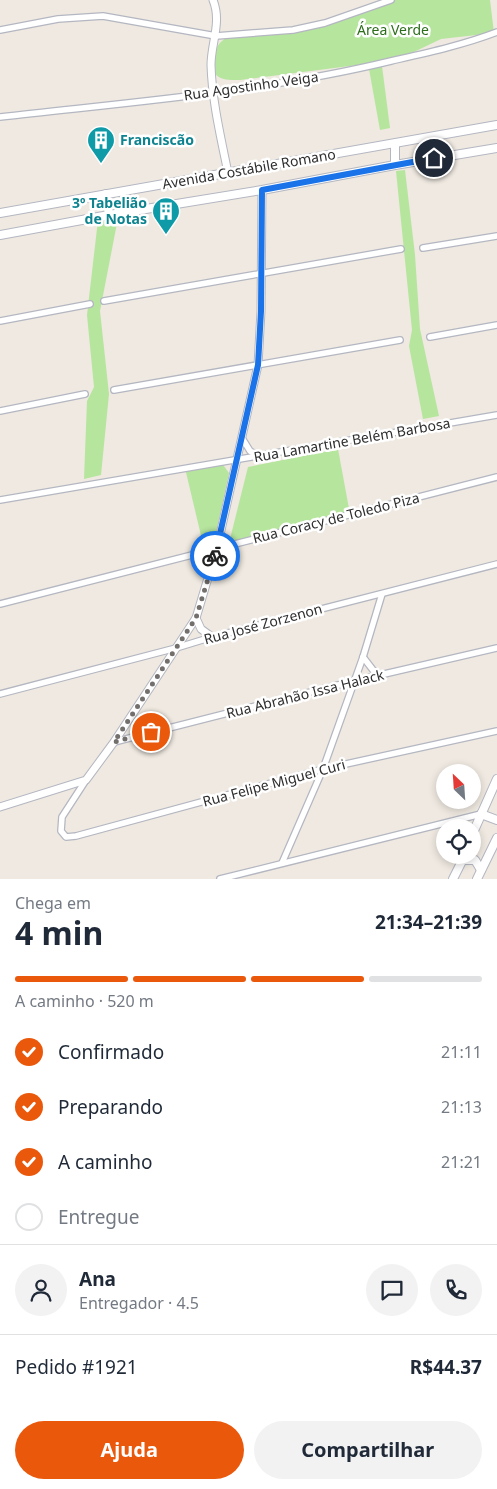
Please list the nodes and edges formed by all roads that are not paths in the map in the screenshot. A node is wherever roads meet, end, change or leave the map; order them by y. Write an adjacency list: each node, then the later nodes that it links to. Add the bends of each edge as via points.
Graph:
1 (391, 0): 5 (street, via 325,23 293,30)
2 (216, 1): 5 (street)
3 (0, 30): 5 (street, via 58,19 103,16)
4 (497, 32): 6 (street, Rua Agostinho Veiga, via 418,56)
5 (216, 36): 6 (street, via 211,64)
6 (213, 93): 7 (street, Rua Agostinho Veiga); 12 (street)
7 (0, 117)
8 (497, 125): 9 (main road, Avenida Costábile Romano)
9 (394, 144): 11 (main road); 12 (main road, Avenida Costábile Romano)
10 (497, 148): 11 (main road, Avenida Costábile Romano)
11 (395, 164): 13 (main road, Avenida Costábile Romano)
12 (228, 173): 14 (main road, Avenida Costábile Romano)
13 (262, 190): 16 (main road, Avenida Costábile Romano); 21 (street)
14 (106, 194): 15 (main road, Avenida Costábile Romano); 16 (main road)
15 (0, 213)
16 (109, 215): 17 (main road, Avenida Costábile Romano)
17 (0, 235)
18 (497, 236): 19 (street)
19 (423, 248)
20 (401, 249): 21 (street)
21 (262, 274): 22 (street); 28 (street)
22 (104, 301)
23 (90, 304): 24 (street)
24 (0, 321)
25 (497, 325): 26 (street)
26 (430, 336)
27 (400, 340): 28 (street)
28 (258, 365): 29 (street); 33 (street)
29 (114, 390)
30 (85, 394): 31 (street)
31 (0, 412)
32 (497, 415): 34 (street, Rua Lamartine Belém Barbosa)
33 (242, 438): 34 (street, via 250,451); 35 (street)
34 (258, 456): 35 (street, Rua Lamartine Belém Barbosa)
35 (237, 460): 37 (street, Rua Lamartine Belém Barbosa); 38 (street)
36 (497, 477): 38 (street, Rua Coracy de Toledo Piza)
37 (0, 500)
38 (217, 548): 41 (street, Rua Coracy de Toledo Piza); 42 (street)
39 (497, 564): 40 (street, Rua José Zorzenon)
40 (382, 594): 43 (street, Rua José Zorzenon); 46 (street)
41 (0, 604)
42 (196, 618): 43 (street, via 201,629); 44 (street)
43 (212, 637): 44 (street, Rua José Zorzenon)
44 (176, 648): 49 (street, Rua José Zorzenon); 51 (street)
45 (497, 648): 47 (street, Rua Abrahão Issa Halack)
46 (363, 657): 47 (street); 48 (street)
47 (380, 675): 48 (street, Rua Abrahão Issa Halack)
48 (354, 681): 51 (street, Rua Abrahão Issa Halack); 52 (street)
49 (0, 694)
50 (497, 731): 52 (street, Rua Felipe Miguel Curi)
51 (114, 742): 54 (street)
52 (323, 769): 54 (street, Rua Felipe Miguel Curi, via 70,837 63,835 62,817); 60 (street)
53 (497, 779): 56 (main road)
54 (86, 780): 55 (street)
55 (0, 807)
56 (481, 814): 57 (main road); 58 (main road); 60 (street)
57 (479, 819)
58 (497, 820)
59 (497, 838): 63 (main road)
60 (282, 863): 64 (street)
61 (461, 864): 65 (main road)
62 (478, 864): 63 (main road)
63 (482, 870): 66 (main road)
64 (223, 879)
65 (453, 879)
66 (477, 879)

